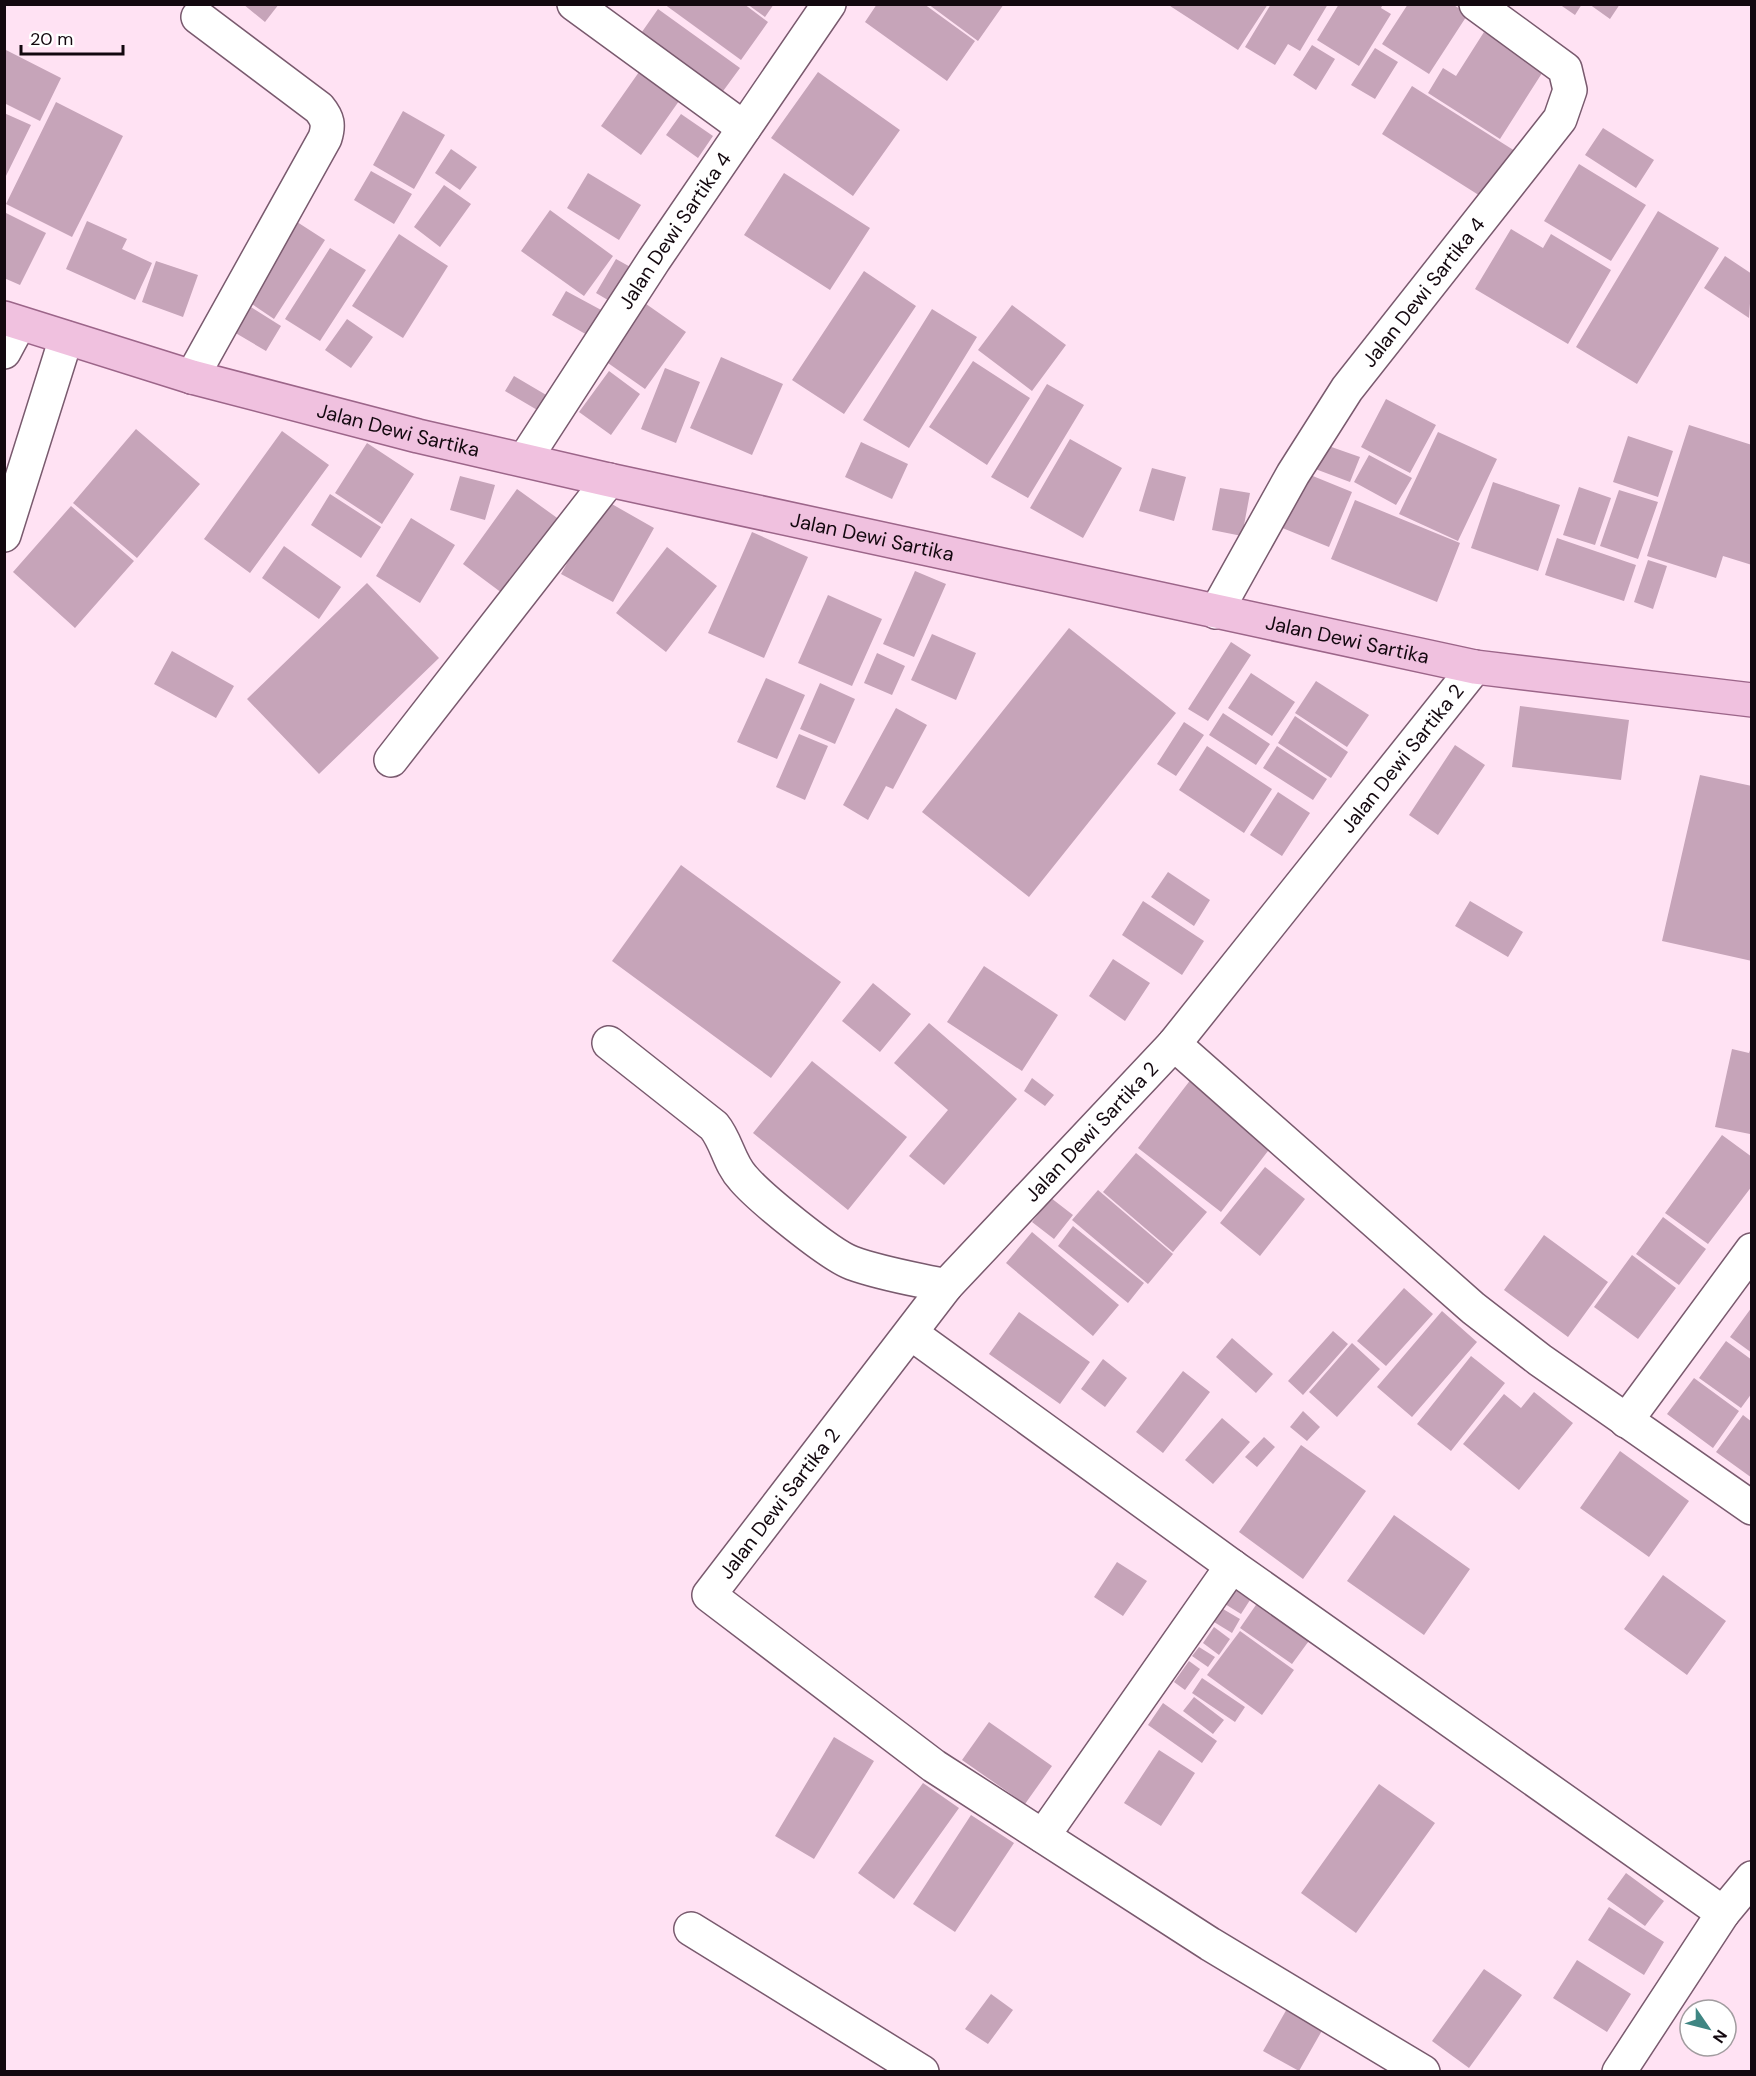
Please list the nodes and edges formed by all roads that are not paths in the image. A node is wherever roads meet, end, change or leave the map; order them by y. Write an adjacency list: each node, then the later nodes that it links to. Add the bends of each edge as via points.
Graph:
1 (574, 4): 5 (street)
2 (829, 4): 5 (street, Jalan Dewi Sartika 4)
3 (1476, 4): 12 (street, Jalan Dewi Sartika 4, via 1565,69 1570,90 1560,119 1347,389 1293,474)
4 (198, 17): 8 (street, via 319,108 328,127 326,138)
5 (744, 129): 9 (street, Jalan Dewi Sartika 4)
6 (9, 331): 7 (main road, Jalan Dewi Sartika)
7 (66, 338): 8 (main road, Jalan Dewi Sartika); 11 (street)
8 (192, 377): 9 (main road, Jalan Dewi Sartika)
9 (525, 459): 10 (main road, Jalan Dewi Sartika)
10 (609, 480): 12 (main road, Jalan Dewi Sartika); 15 (street)
11 (4, 535)
12 (1216, 612): 13 (main road, Jalan Dewi Sartika)
13 (1475, 667): 14 (main road, Jalan Dewi Sartika); 17 (street, Jalan Dewi Sartika 2)
14 (1752, 700)
15 (390, 760)
16 (609, 1043): 19 (street, via 714,1126 741,1176 833,1253 864,1267)
17 (1174, 1044): 19 (street, Jalan Dewi Sartika 2); 21 (street, via 1473,1308)
18 (1752, 1250): 21 (street)
19 (946, 1286): 20 (street, Jalan Dewi Sartika 2)
20 (912, 1334): 23 (street); 24 (street, Jalan Dewi Sartika 2, via 708,1595 934,1766)
21 (1626, 1421): 22 (street)
22 (1752, 1508)
23 (1232, 1566): 24 (street); 26 (street)
24 (1043, 1836): 29 (street, via 1210,1944)
25 (1752, 1878): 26 (street)
26 (1723, 1913): 30 (street)
27 (691, 1929): 28 (street)
28 (922, 2072)
29 (1423, 2072)
30 (1619, 2072)

